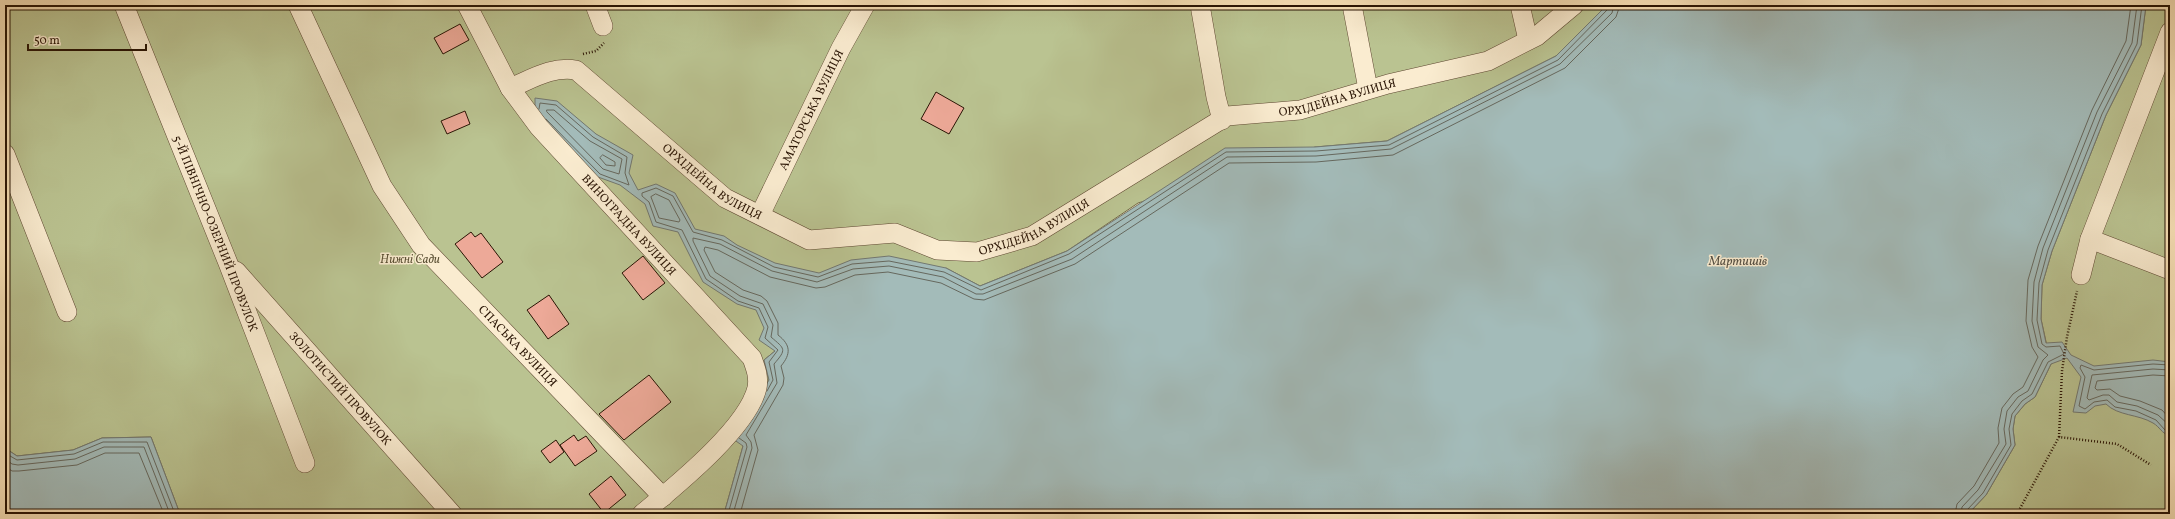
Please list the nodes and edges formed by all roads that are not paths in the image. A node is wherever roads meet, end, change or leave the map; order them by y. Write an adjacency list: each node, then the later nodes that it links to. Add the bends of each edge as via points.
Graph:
1 (124, 5): 19 (street, 5-Й ПІВНІЧНО-ОЗЕРНИЙ ПРОВУЛОК)
2 (298, 5): 24 (street, СПАСЬКА ВУЛИЦЯ, via 382,186 421,245)
3 (467, 5): 13 (street, ВИНОГРАДНА ВУЛИЦЯ)
4 (595, 5): 10 (street)
5 (865, 5): 17 (street, АМАТОРСЬКА ВУЛИЦЯ, via 841,48)
6 (1200, 5): 15 (street)
7 (1352, 5): 14 (street)
8 (1520, 5): 11 (street)
9 (1574, 5): 11 (street, ОРХІДЕЙНА ВУЛИЦЯ, via 1537,36)
10 (602, 26)
11 (1528, 40): 14 (street, ОРХІДЕЙНА ВУЛИЦЯ, via 1488,61)
12 (2169, 42): 18 (street)
13 (510, 88): 17 (street, ОРХІДЕЙНА ВУЛИЦЯ, via 552,70 576,70 725,198); 24 (street, ВИНОГРАДНА ВУЛИЦЯ, via 540,127 752,358 758,373 757,389 745,415 692,473)
14 (1368, 89): 15 (street, ОРХІДЕЙНА ВУЛИЦЯ, via 1300,110 1227,116)
15 (1222, 120): 17 (street, ОРХІДЕЙНА ВУЛИЦЯ, via 1032,236 977,252 937,250 895,233 809,240)
16 (5, 154): 22 (street)
17 (760, 215)
18 (2090, 239): 20 (street); 21 (street)
19 (228, 263): 23 (street, 5-Й ПІВНІЧНО-ОЗЕРНИЙ ПРОВУЛОК); 25 (street, ЗОЛОТИСТИЙ ПРОВУЛОК)
20 (2170, 270)
21 (2081, 275)
22 (67, 312)
23 (305, 463)
24 (663, 497): 26 (street)
25 (452, 514)
26 (642, 514)

